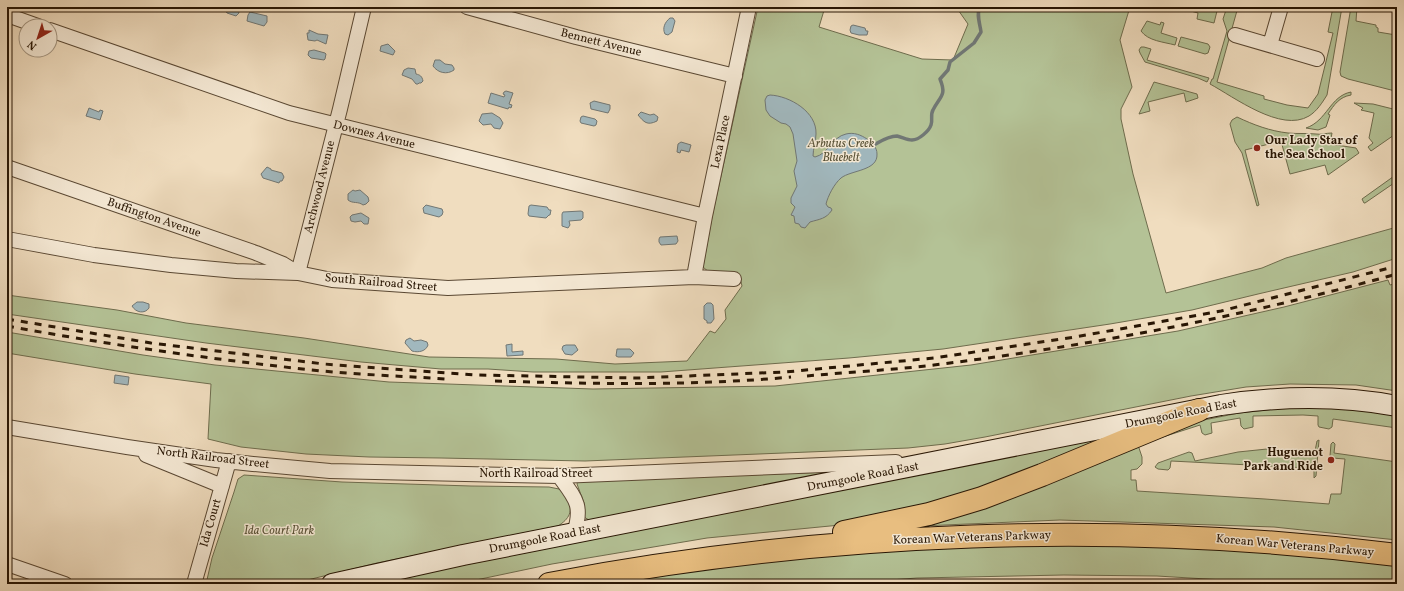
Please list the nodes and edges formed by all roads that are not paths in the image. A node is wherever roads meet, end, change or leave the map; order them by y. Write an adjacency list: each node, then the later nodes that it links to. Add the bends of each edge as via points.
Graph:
1 (364, 7): 12 (street, Archwood Avenue)
2 (467, 7): 11 (street, Bennett Avenue)
3 (749, 7): 11 (street, Lexa Place)
4 (1281, 7): 9 (street)
5 (7, 15): 6 (street)
6 (18, 19)
7 (58, 33): 12 (street, Downes Avenue, via 289,114)
8 (1235, 35): 9 (street)
9 (1270, 45): 10 (street)
10 (1317, 59)
11 (735, 76): 14 (street, Lexa Place)
12 (335, 125): 14 (street, Downes Avenue); 16 (street, Archwood Avenue)
13 (7, 167): 16 (street, Buffington Avenue, via 256,253)
14 (705, 216): 17 (street, Lexa Place)
15 (7, 239): 16 (street, South Railroad Street, via 94,255 171,265)
16 (298, 273): 17 (street, South Railroad Street, via 332,280 448,288)
17 (694, 278): 18 (street, South Railroad Street)
18 (734, 279)
19 (1397, 406): 20 (main road, Drumgoole Road East, via 1351,399 1302,398 1243,402)
20 (1199, 410): 23 (main road, Drumgoole Road East); 29 (highway, via 1042,475 956,506 872,527 798,538)
21 (7, 427): 22 (street, North Railroad Street)
22 (127, 447): 24 (street, North Railroad Street); 26 (street, North Railroad Street)
23 (947, 460): 25 (street, North Railroad Street); 27 (main road, Drumgoole Road East)
24 (229, 461): 25 (street, North Railroad Street, via 330,471); 26 (street, Ida Court)
25 (559, 476): 27 (street, via 572,492 577,504 579,515)
26 (222, 486): 32 (street, Ida Court)
27 (574, 534): 33 (main road, Drumgoole Road East)
28 (1397, 555): 29 (highway, Korean War Veterans Parkway, via 1295,544 1125,536 1037,535 900,540)
29 (696, 560): 34 (highway, Korean War Veterans Parkway)
30 (7, 564): 31 (street)
31 (65, 584)
32 (194, 584)
33 (332, 584)
34 (549, 584)

